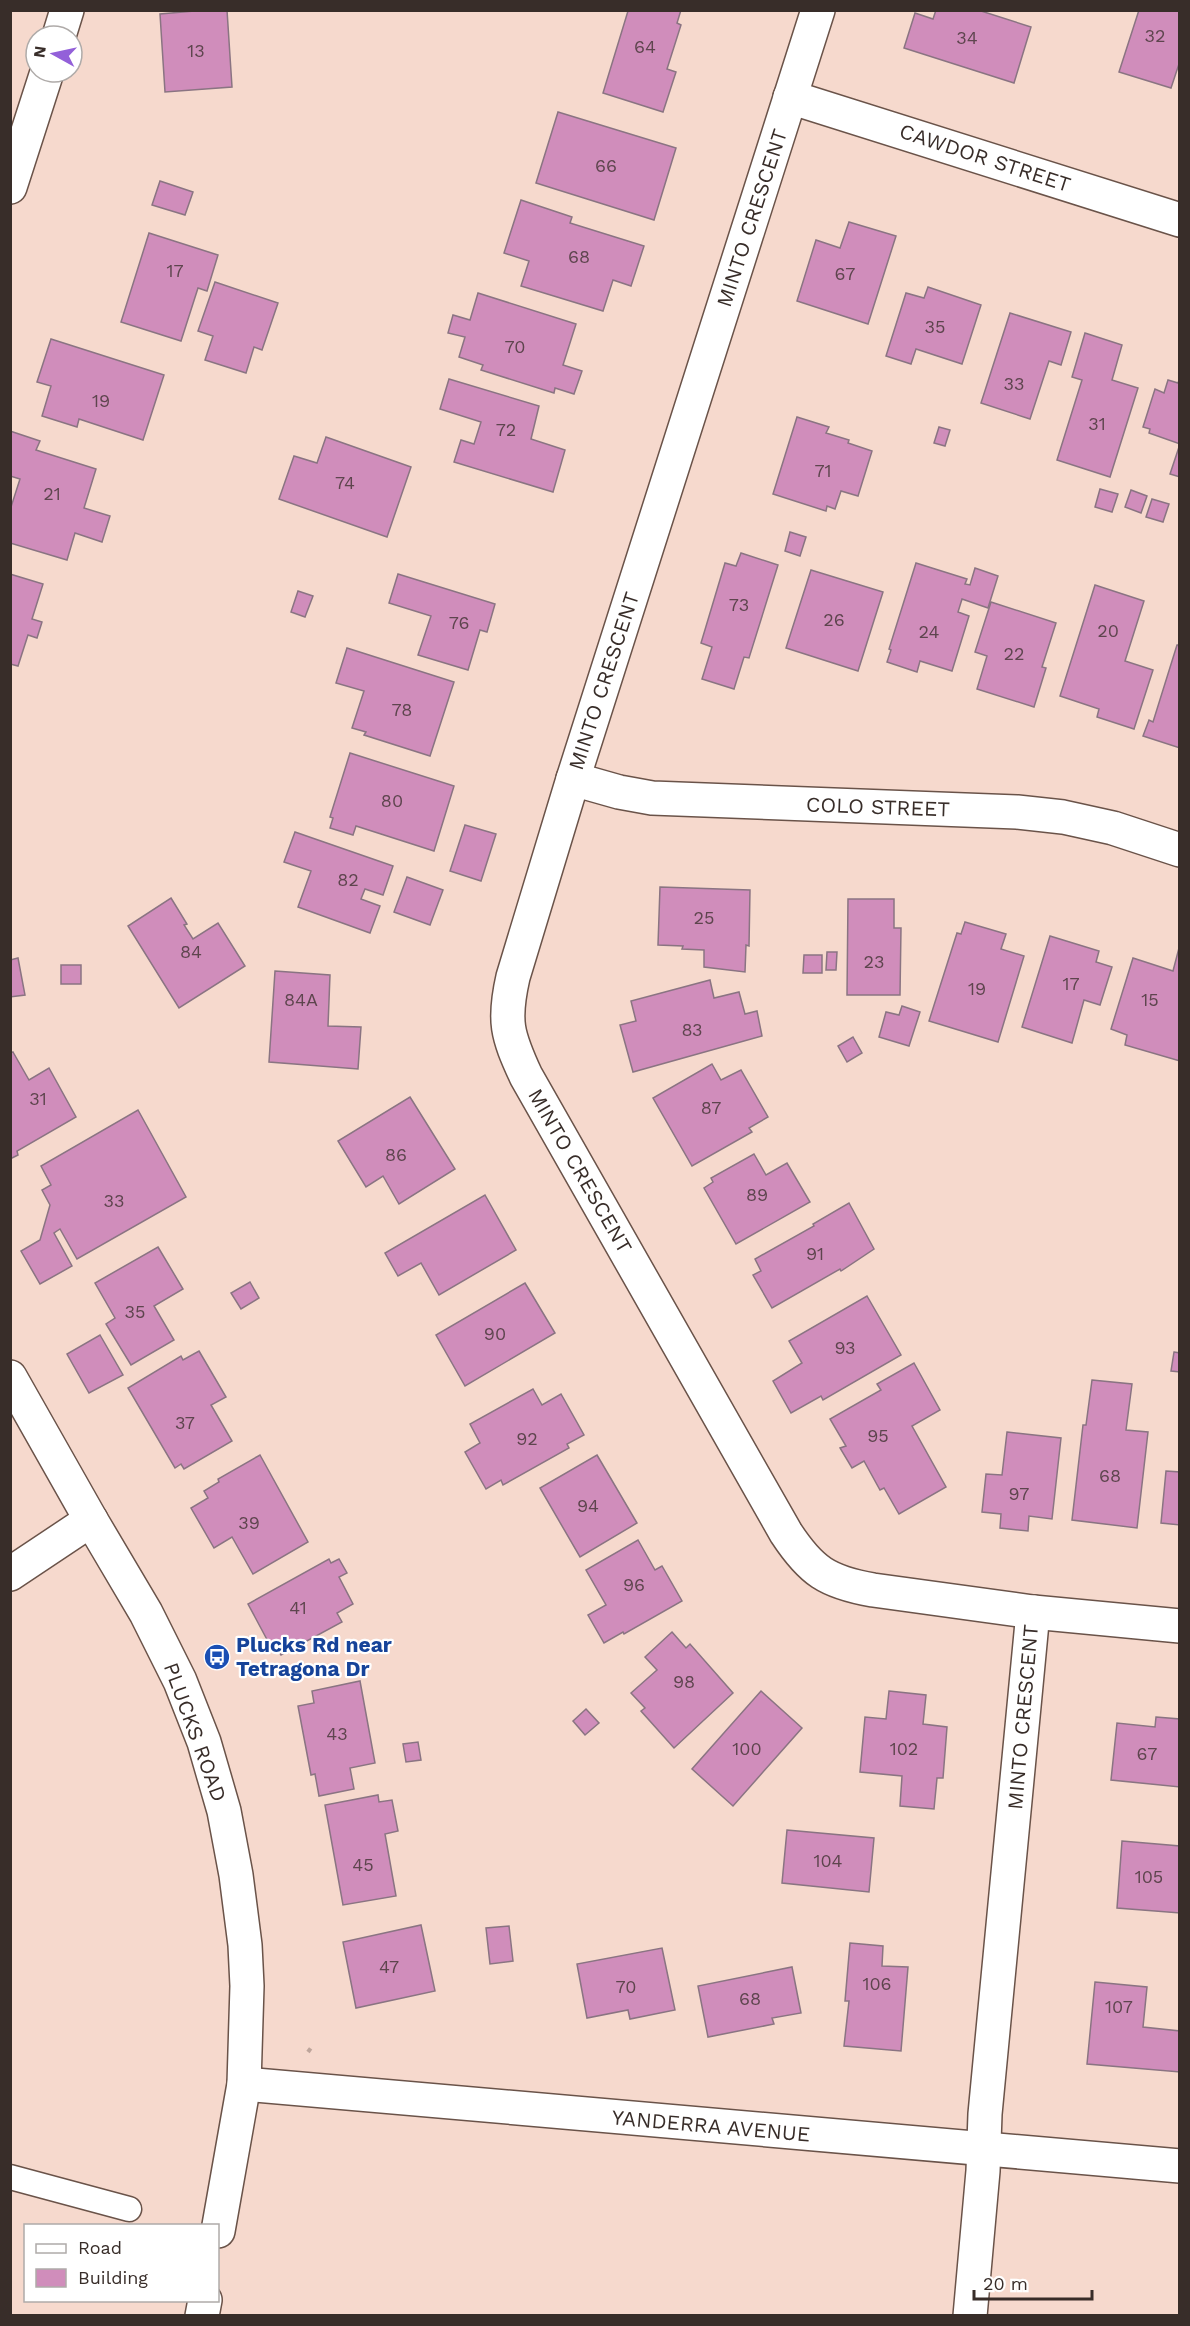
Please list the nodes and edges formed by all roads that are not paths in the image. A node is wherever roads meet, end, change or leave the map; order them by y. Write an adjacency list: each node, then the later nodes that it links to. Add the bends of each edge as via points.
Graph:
1 (818, 10): 3 (street, MINTO CRESCENT)
2 (43, 84): 4 (street)
3 (790, 97): 5 (street, CAWDOR STREET); 6 (street, MINTO CRESCENT)
4 (10, 187)
5 (1179, 220)
6 (573, 779): 7 (street, COLO STREET, via 652,798 1063,817 1113,828); 11 (street, MINTO CRESCENT, via 508,1002 511,1044 526,1076 801,1556 822,1574 846,1586)
7 (1179, 850)
8 (10, 1377): 9 (street, PLUCKS ROAD)
9 (91, 1520): 10 (street); 13 (street, PLUCKS ROAD, via 146,1613 180,1681 204,1742 224,1811 245,1945)
10 (10, 1574)
11 (1033, 1612): 12 (street); 14 (street, MINTO CRESCENT)
12 (1179, 1626)
13 (244, 2084): 14 (street, YANDERRA AVENUE); 18 (street, PLUCKS ROAD)
14 (984, 2149): 15 (street, YANDERRA AVENUE); 19 (street, MINTO CRESCENT)
15 (1179, 2166)
16 (10, 2177): 17 (lane)
17 (129, 2209)
18 (219, 2225)
19 (970, 2316)

